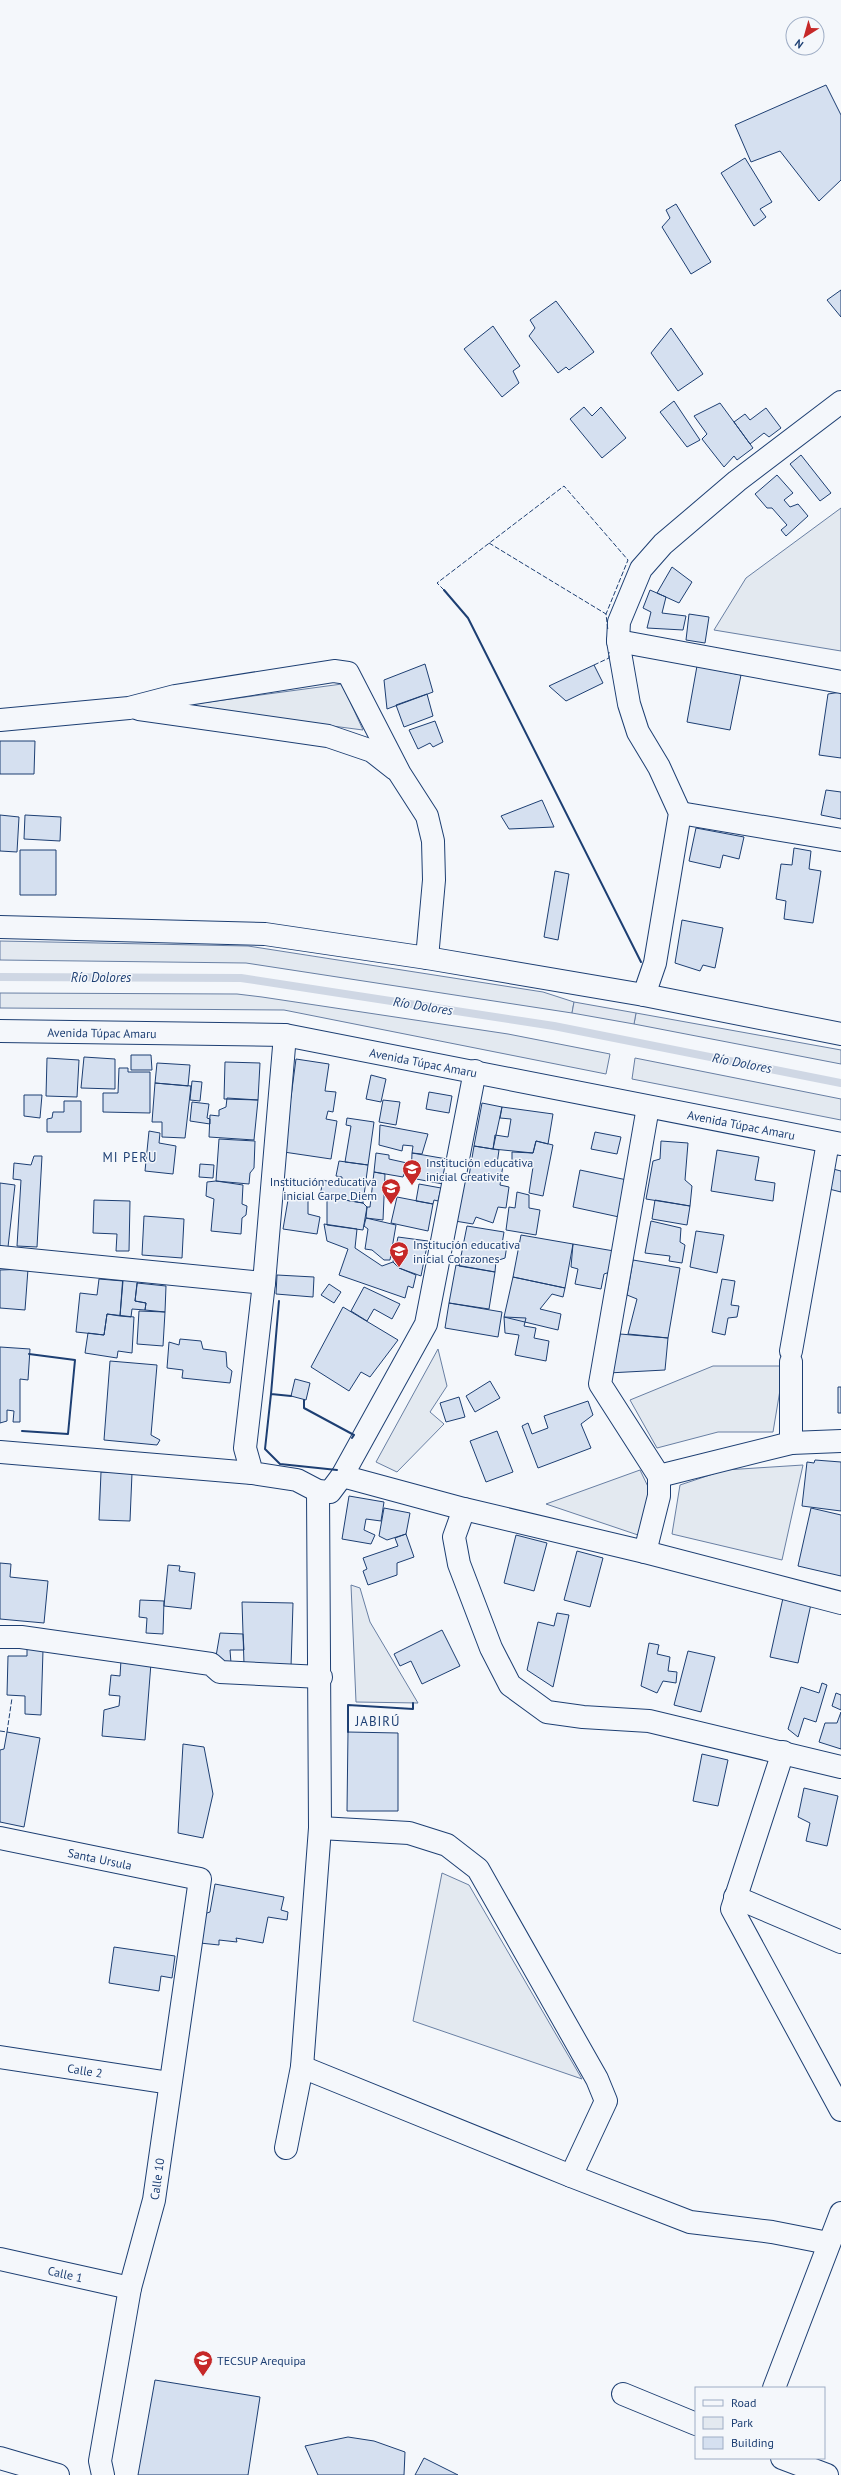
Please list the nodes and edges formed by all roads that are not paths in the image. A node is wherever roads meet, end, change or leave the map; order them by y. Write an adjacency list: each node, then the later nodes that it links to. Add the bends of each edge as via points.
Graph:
1 (841, 402): 2 (street, via 737,481 663,544 641,569 619,622)
2 (618, 641): 3 (street); 7 (street, via 629,704 638,732 659,767)
3 (841, 682)
4 (129, 708): 5 (street); 6 (street, via 328,736 372,751); 6 (street, via 175,696 334,671 348,673)
5 (0, 720)
6 (400, 774): 10 (street, via 426,816 433,841 434,880)
7 (680, 813): 8 (street); 11 (street, via 655,963)
8 (841, 840)
9 (0, 927): 10 (street, via 265,934)
10 (427, 958): 11 (street)
11 (644, 995): 14 (street)
12 (0, 1031): 13 (street, Avenida Túpac Amaru)
13 (285, 1034): 15 (street, Avenida Túpac Amaru); 19 (street)
14 (841, 1034)
15 (475, 1071): 16 (street, Avenida Túpac Amaru); 24 (street, via 426,1324)
16 (648, 1107): 17 (street, Avenida Túpac Amaru); 25 (street, via 600,1384)
17 (835, 1143): 21 (street, via 791,1356)
18 (0, 1257): 19 (street)
19 (264, 1283): 23 (street, via 245,1448)
20 (841, 1441): 21 (street)
21 (791, 1443): 25 (street)
22 (0, 1452): 23 (street)
23 (252, 1474): 26 (street, via 297,1480)
24 (342, 1476): 26 (street, via 330,1492); 27 (street)
25 (659, 1476): 28 (street, via 659,1496)
26 (318, 1491): 31 (street)
27 (464, 1509): 28 (street); 32 (street, via 454,1537 458,1564 491,1648 510,1685 547,1712 649,1721)
28 (645, 1552): 29 (street)
29 (841, 1603)
30 (0, 1636): 31 (street, via 211,1664 220,1672)
31 (321, 1677): 34 (street)
32 (783, 1752): 33 (street); 37 (street)
33 (841, 1767)
34 (320, 1828): 40 (street); 44 (street, via 409,1833 447,1844 478,1870 597,2080 606,2101)
35 (0, 1838): 36 (street, Santa Ursula)
36 (200, 1879): 41 (street, Calle 10)
37 (735, 1897): 38 (street); 42 (street, via 732,1909)
38 (841, 1942)
39 (0, 2057): 41 (street, Calle 2)
40 (302, 2067): 43 (street); 44 (street)
41 (170, 2083): 48 (street, Calle 10, via 154,2200)
42 (841, 2110)
43 (286, 2148)
44 (571, 2176): 46 (street, via 690,2222 772,2232)
45 (841, 2213): 46 (street)
46 (828, 2243): 49 (street)
47 (0, 2259): 48 (street, Calle 1)
48 (130, 2288): 55 (street, Calle 10, via 100,2461)
49 (774, 2387)
50 (623, 2394): 51 (street)
51 (695, 2424)
52 (0, 2458): 54 (street)
53 (785, 2459): 56 (street)
54 (58, 2475)
55 (103, 2475)
56 (827, 2475)

